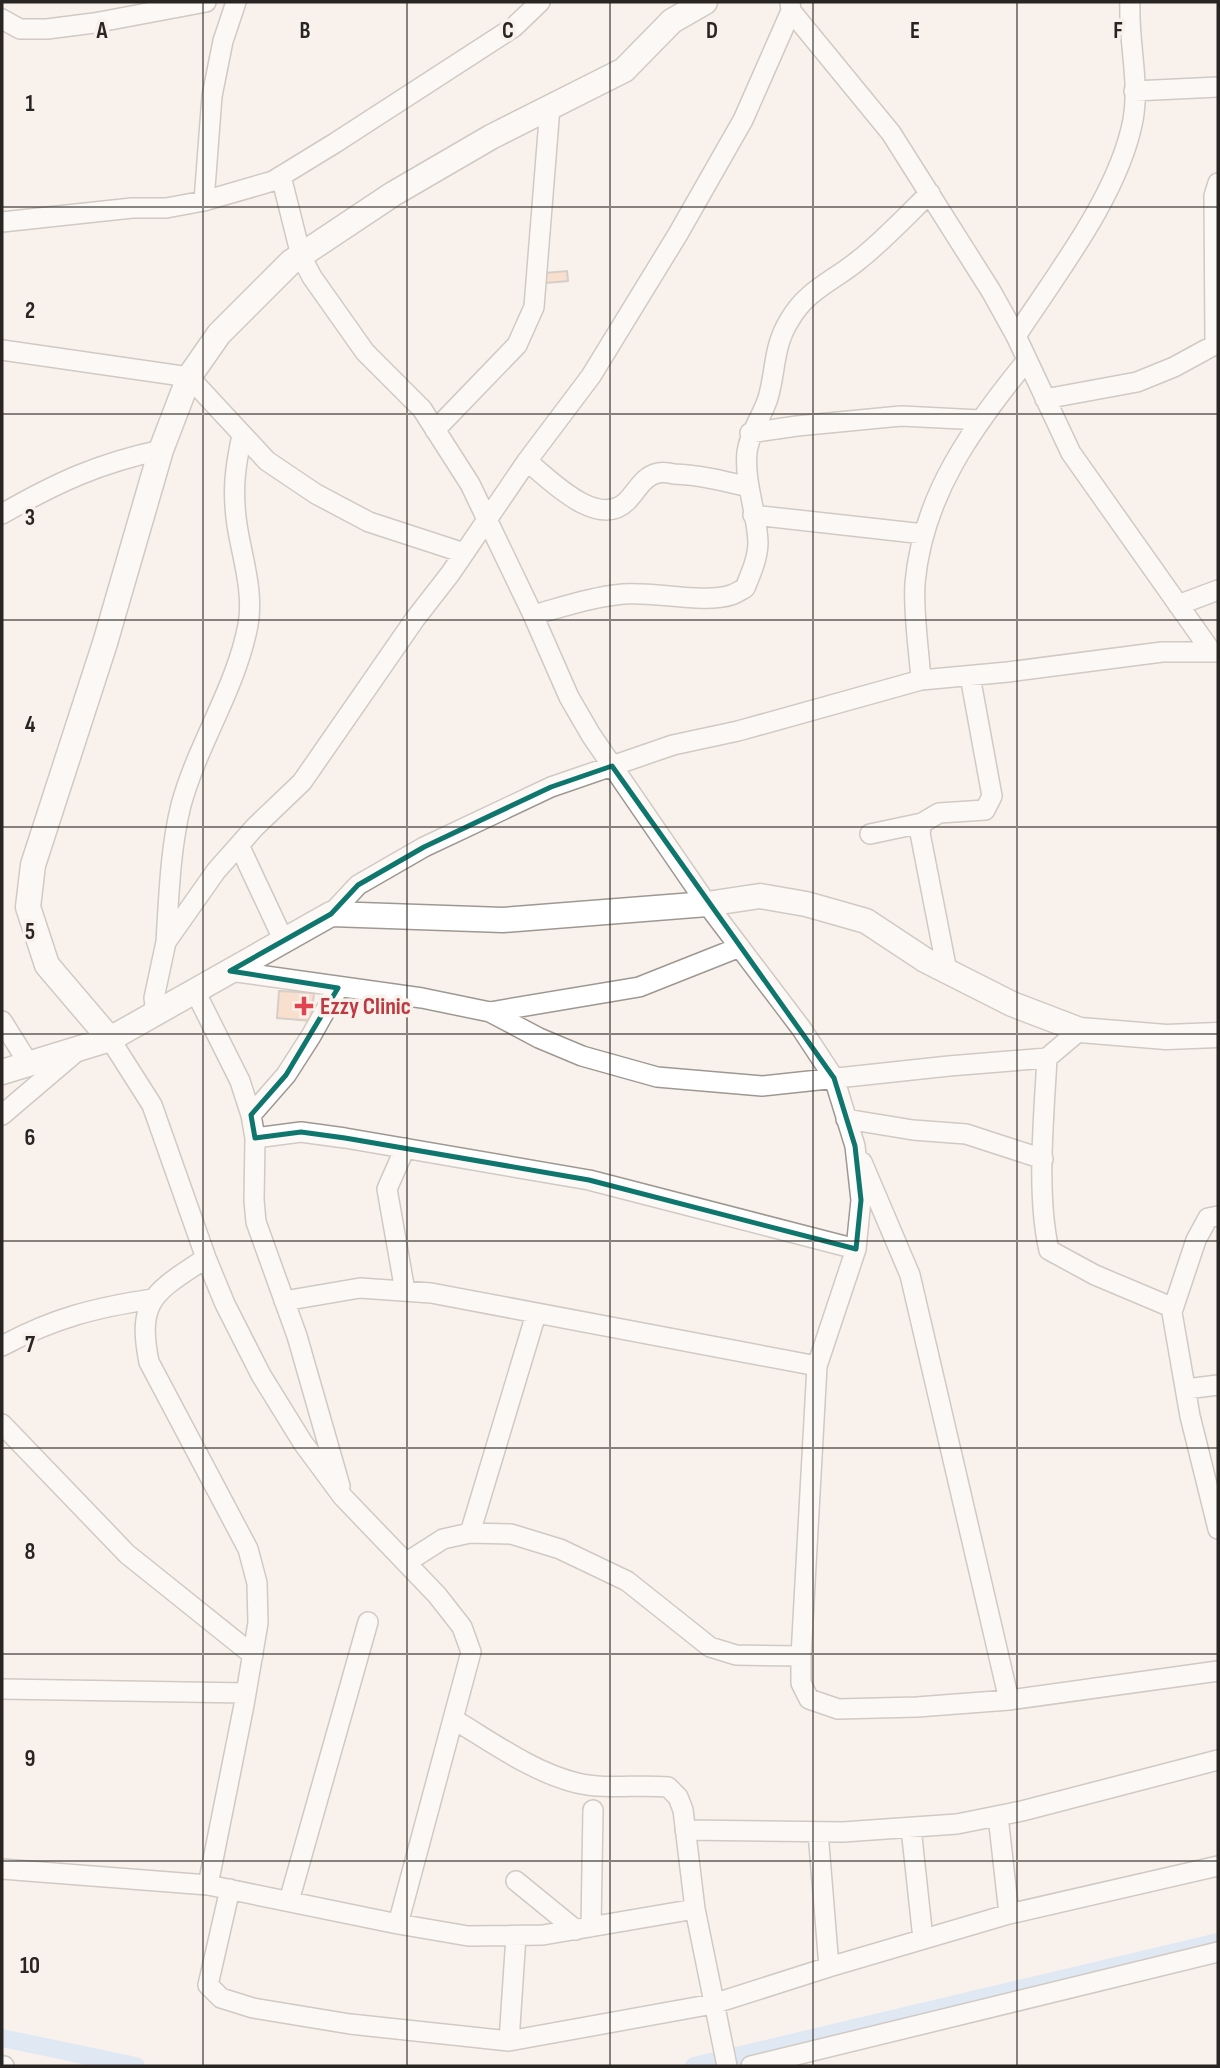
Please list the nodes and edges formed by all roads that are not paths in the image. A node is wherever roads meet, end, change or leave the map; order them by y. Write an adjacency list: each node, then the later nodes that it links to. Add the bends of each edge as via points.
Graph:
1 (206, 2): 8 (street, via 47,29 20,29)
2 (236, 2): 15 (street, via 212,96)
3 (540, 2): 12 (street, via 504,33)
4 (705, 2): 7 (street)
5 (1130, 2): 10 (street)
6 (791, 6): 14 (street, via 891,133); 29 (street, via 743,120 678,234 591,376)
7 (676, 12): 11 (street, via 624,70)
8 (2, 19)
9 (1218, 87): 10 (street)
10 (1134, 91): 18 (street, via 1133,119 1105,197)
11 (550, 107): 17 (street, via 393,194); 25 (street, via 534,307 517,345)
12 (281, 176): 15 (street); 17 (street)
13 (1218, 183): 19 (street, via 1214,196)
14 (930, 193): 18 (street); 26 (street, via 859,260 808,295 776,350 769,394)
15 (204, 201): 16 (street)
16 (2, 222)
17 (301, 256): 22 (street, via 219,334); 25 (street, via 365,352 422,409)
18 (1016, 336): 21 (street)
19 (1217, 344): 23 (street, via 1137,382)
20 (2, 351): 22 (street)
21 (1027, 360): 23 (street); 24 (street)
22 (189, 377): 27 (street); 28 (street)
23 (1045, 399): 37 (street, via 1071,453)
24 (981, 420): 26 (street, via 901,416); 34 (street, via 945,477)
25 (435, 430): 33 (street, via 470,484)
26 (750, 433): 30 (street)
27 (242, 435): 35 (street, via 267,461 327,500 369,522); 49 (street, via 233,479 249,594 248,623 182,804 171,859)
28 (161, 450): 31 (street, via 59,482); 60 (street, via 33,865 28,908 47,965)
29 (527, 461): 30 (street, via 582,503 606,511 617,509 639,484 658,473 702,475); 33 (street)
30 (749, 487): 32 (street)
31 (2, 514)
32 (753, 515): 34 (street); 38 (street, via 758,542 754,566 745,588 730,596 623,594)
33 (486, 522): 35 (street); 38 (street)
34 (924, 534): 41 (street, via 915,585)
35 (464, 553): 45 (street, via 302,782)
36 (1218, 590): 37 (street)
37 (1178, 605): 39 (street)
38 (533, 615): 42 (street, via 569,697)
39 (1215, 651): 40 (street, via 1162,652)
40 (970, 676): 41 (street); 43 (street, via 992,796 985,810 939,813)
41 (920, 680): 42 (street)
42 (612, 766): 46 (street); 47 (street, via 551,787 424,847 358,885)
43 (922, 823): 44 (street); 52 (street, via 920,834)
44 (870, 834)
45 (239, 845): 48 (street); 49 (street)
46 (707, 904): 47 (street, via 503,920); 50 (street); 52 (street, via 760,896 806,904 866,921)
47 (331, 914): 48 (street)
48 (283, 939): 51 (street)
49 (166, 942): 56 (street)
50 (740, 947): 55 (street, via 639,987); 65 (street)
51 (230, 971): 53 (street); 54 (street)
52 (947, 971): 58 (street, via 1012,1004)
53 (338, 988): 55 (street); 67 (street, via 286,1075)
54 (195, 991): 56 (street); 67 (street, via 240,1081)
55 (489, 1012): 65 (street, via 582,1056 657,1077 762,1086)
56 (156, 1014): 60 (street)
57 (2, 1021): 63 (street)
58 (1080, 1030): 59 (street, via 1166,1037); 62 (street)
59 (1218, 1035)
60 (110, 1039): 61 (street); 75 (street, via 152,1105)
61 (80, 1048): 63 (street); 66 (street)
62 (1047, 1058): 65 (street); 72 (street)
63 (29, 1065): 64 (street)
64 (2, 1072)
65 (834, 1078): 68 (street)
66 (2, 1115)
67 (251, 1115): 69 (street)
68 (846, 1119): 70 (street); 72 (street, via 966,1134)
69 (255, 1138): 71 (street, via 301,1132); 78 (street, via 256,1222)
70 (855, 1146): 74 (street, via 861,1200); 96 (street, via 910,1275)
71 (404, 1148): 74 (street, via 589,1180); 76 (street, via 387,1189)
72 (1043, 1158): 79 (street, via 1044,1230 1049,1250 1171,1307)
73 (1218, 1216): 79 (street, via 1208,1218 1196,1240)
74 (856, 1249): 82 (street)
75 (206, 1258): 77 (street); 86 (street, via 261,1375)
76 (405, 1292): 78 (street, via 360,1288); 80 (street)
77 (152, 1298): 81 (street, via 96,1307); 91 (street, via 144,1339 149,1362 248,1549 257,1583)
78 (284, 1301): 86 (street)
79 (1172, 1312): 84 (street)
80 (536, 1314): 82 (street); 88 (street)
81 (2, 1346)
82 (817, 1366): 92 (street)
83 (1218, 1385): 84 (street)
84 (1186, 1389): 87 (street)
85 (2, 1424): 91 (street, via 127,1553)
86 (343, 1497): 89 (street)
87 (1218, 1529)
88 (470, 1533): 89 (street, via 443,1539); 92 (street, via 511,1534 560,1549 627,1581 710,1647 736,1656)
89 (407, 1562): 97 (street, via 462,1627 471,1652)
90 (368, 1622): 109 (street)
91 (253, 1655): 95 (street)
92 (801, 1656): 96 (street, via 801,1683 809,1699 838,1709)
93 (1218, 1671): 96 (street)
94 (2, 1689): 95 (street)
95 (246, 1693): 107 (street)
96 (1009, 1700)
97 (453, 1719): 102 (street, via 539,1770 577,1783 668,1787 678,1797); 112 (street)
98 (1218, 1760): 100 (street)
99 (593, 1810): 113 (street)
100 (998, 1816): 101 (street); 111 (street)
101 (911, 1828): 103 (street); 115 (street)
102 (685, 1830): 103 (street); 110 (street)
103 (818, 1832): 117 (street)
104 (1218, 1866): 111 (street)
105 (2, 1869): 107 (street)
106 (516, 1881): 113 (street)
107 (208, 1885): 108 (street)
108 (230, 1889): 109 (street); 119 (street, via 208,1985 221,1998 350,2024)
109 (289, 1900): 112 (street)
110 (695, 1909): 113 (street); 118 (street)
111 (1009, 1914): 115 (street)
112 (398, 1924): 114 (street, via 468,1936)
113 (584, 1928): 114 (street)
114 (516, 1937): 119 (street)
115 (923, 1939): 117 (street)
116 (1218, 1952): 121 (street)
117 (829, 1967): 118 (street)
118 (713, 2004): 119 (street); 120 (street)
119 (509, 2041)
120 (726, 2066)
121 (751, 2066)

